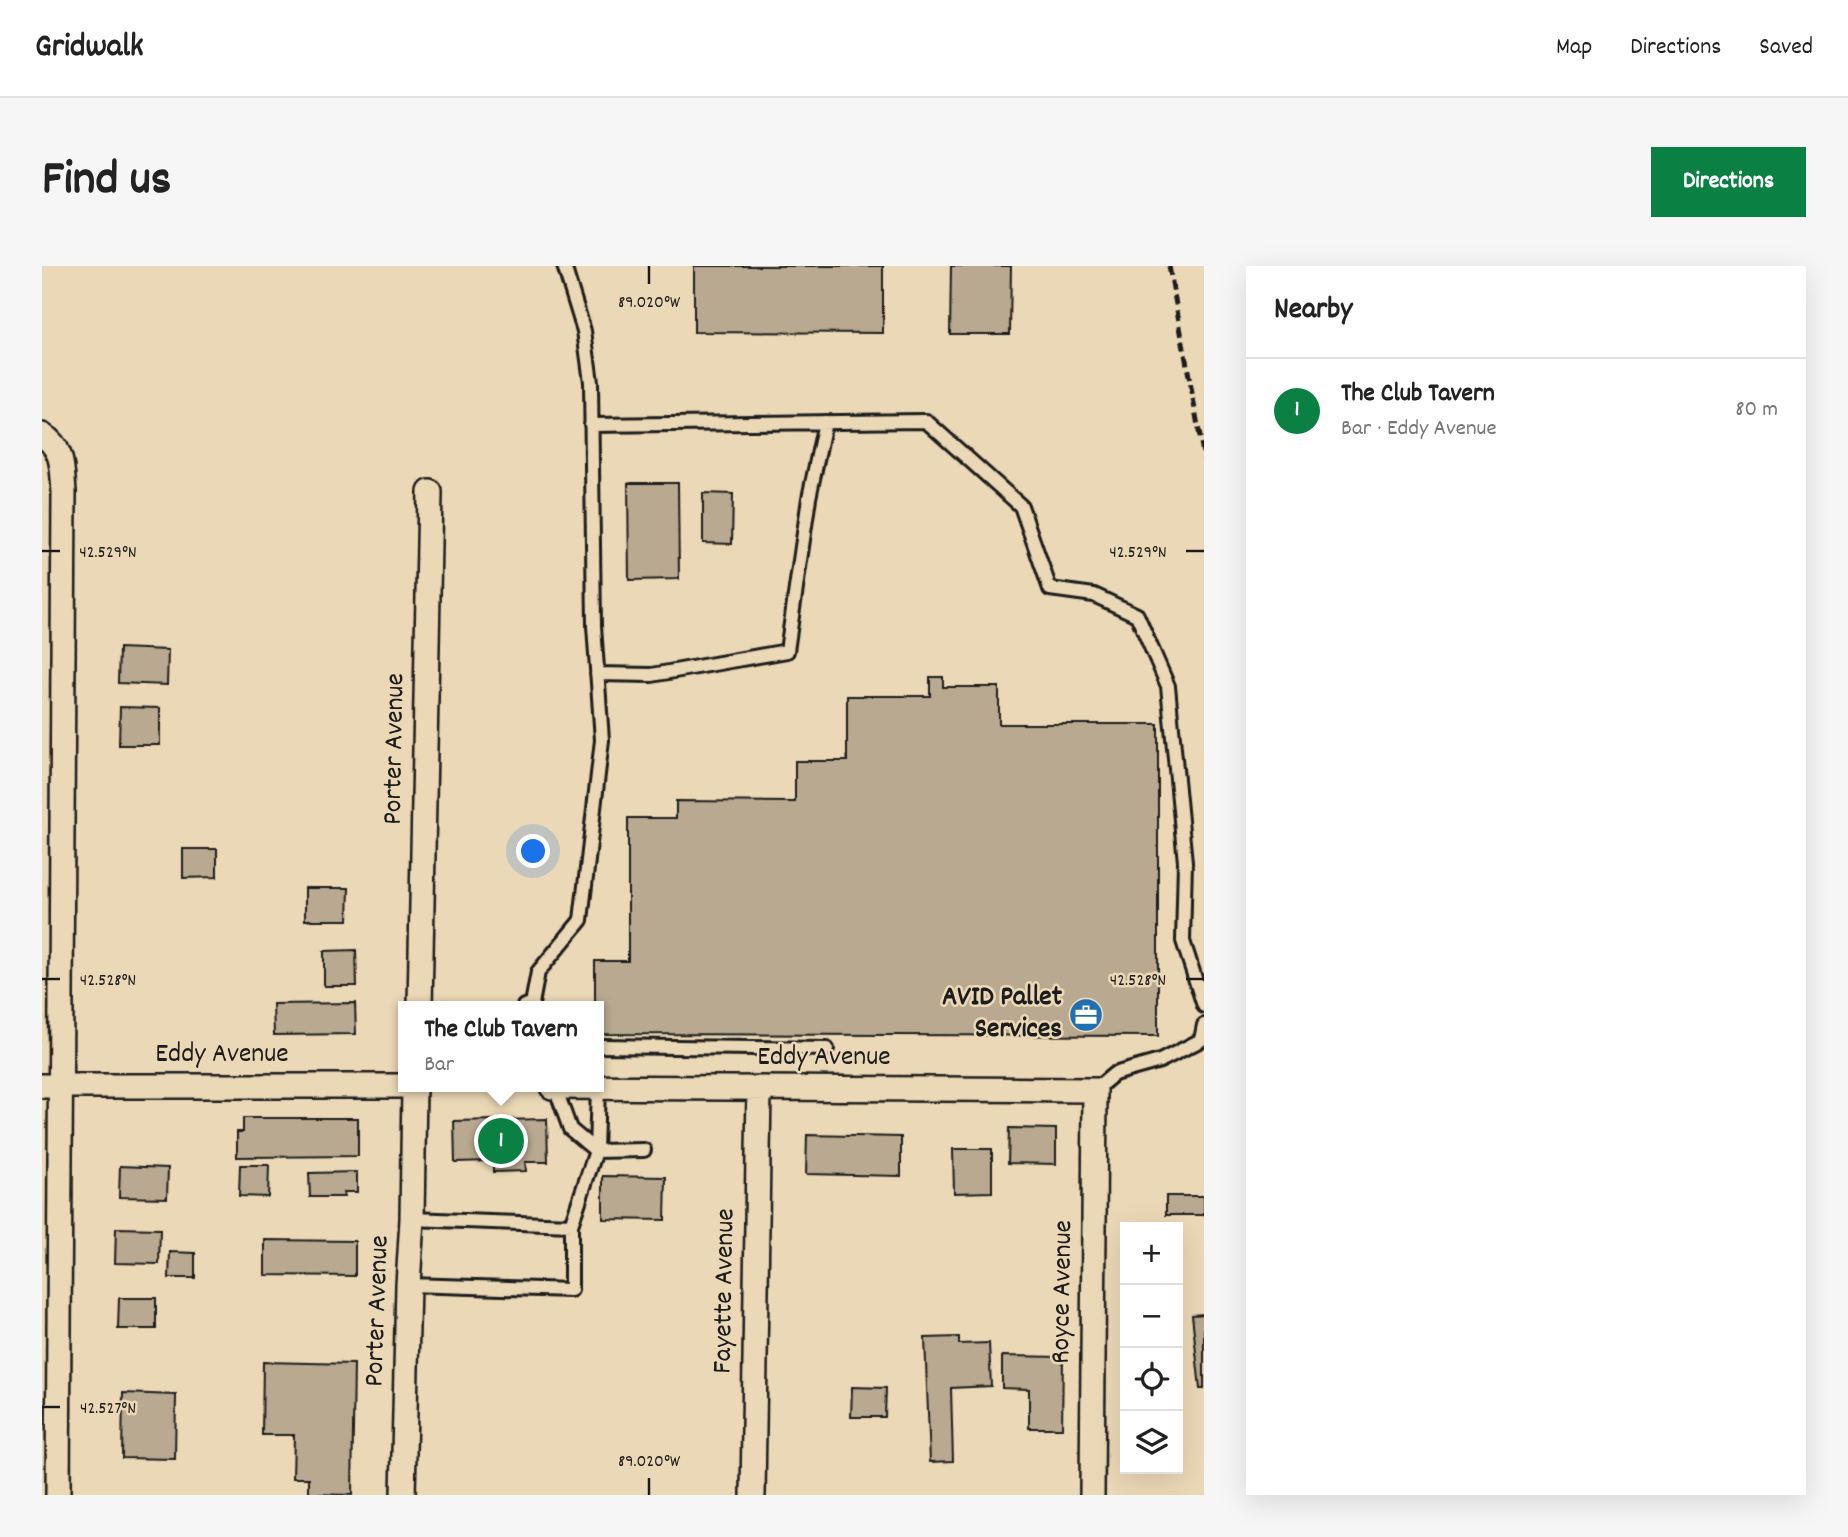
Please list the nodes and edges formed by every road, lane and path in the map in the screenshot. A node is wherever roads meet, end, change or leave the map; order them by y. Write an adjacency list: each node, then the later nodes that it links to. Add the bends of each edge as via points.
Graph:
1 (564, 266): 3 (lane, via 584,331)
2 (825, 422): 3 (lane); 6 (lane, via 787,651 652,675); 9 (lane, via 926,421 1021,506 1050,589 1094,595 1136,615 1168,686 1185,862 1183,941)
3 (592, 425): 6 (lane)
4 (47, 439): 13 (street, via 61,458 64,492)
5 (430, 492): 7 (street, Porter Avenue)
6 (597, 674): 8 (lane, via 602,740 581,920 538,972)
7 (420, 1001)
8 (533, 1001)
9 (1204, 1006)
10 (1204, 1025): 17 (lane, via 1201,1040 1160,1061 1114,1074)
11 (604, 1046): 12 (lane)
12 (827, 1049)
13 (51, 1086): 14 (street, Eddy Avenue); 26 (street)
14 (398, 1086)
15 (604, 1087): 16 (street, Eddy Avenue)
16 (759, 1088): 17 (street, Eddy Avenue); 28 (street, Fayette Avenue)
17 (1095, 1090): 29 (street, Royce Avenue)
18 (414, 1092): 23 (street, Porter Avenue)
19 (556, 1092): 22 (lane, via 570,1129)
20 (598, 1092): 22 (lane)
21 (644, 1150): 22 (lane)
22 (596, 1151): 24 (lane)
23 (412, 1219): 24 (lane); 25 (street, Porter Avenue)
24 (571, 1225): 25 (lane, via 571,1290)
25 (408, 1285): 27 (street, Porter Avenue)
26 (58, 1495)
27 (403, 1495)
28 (753, 1495)
29 (1092, 1495)

